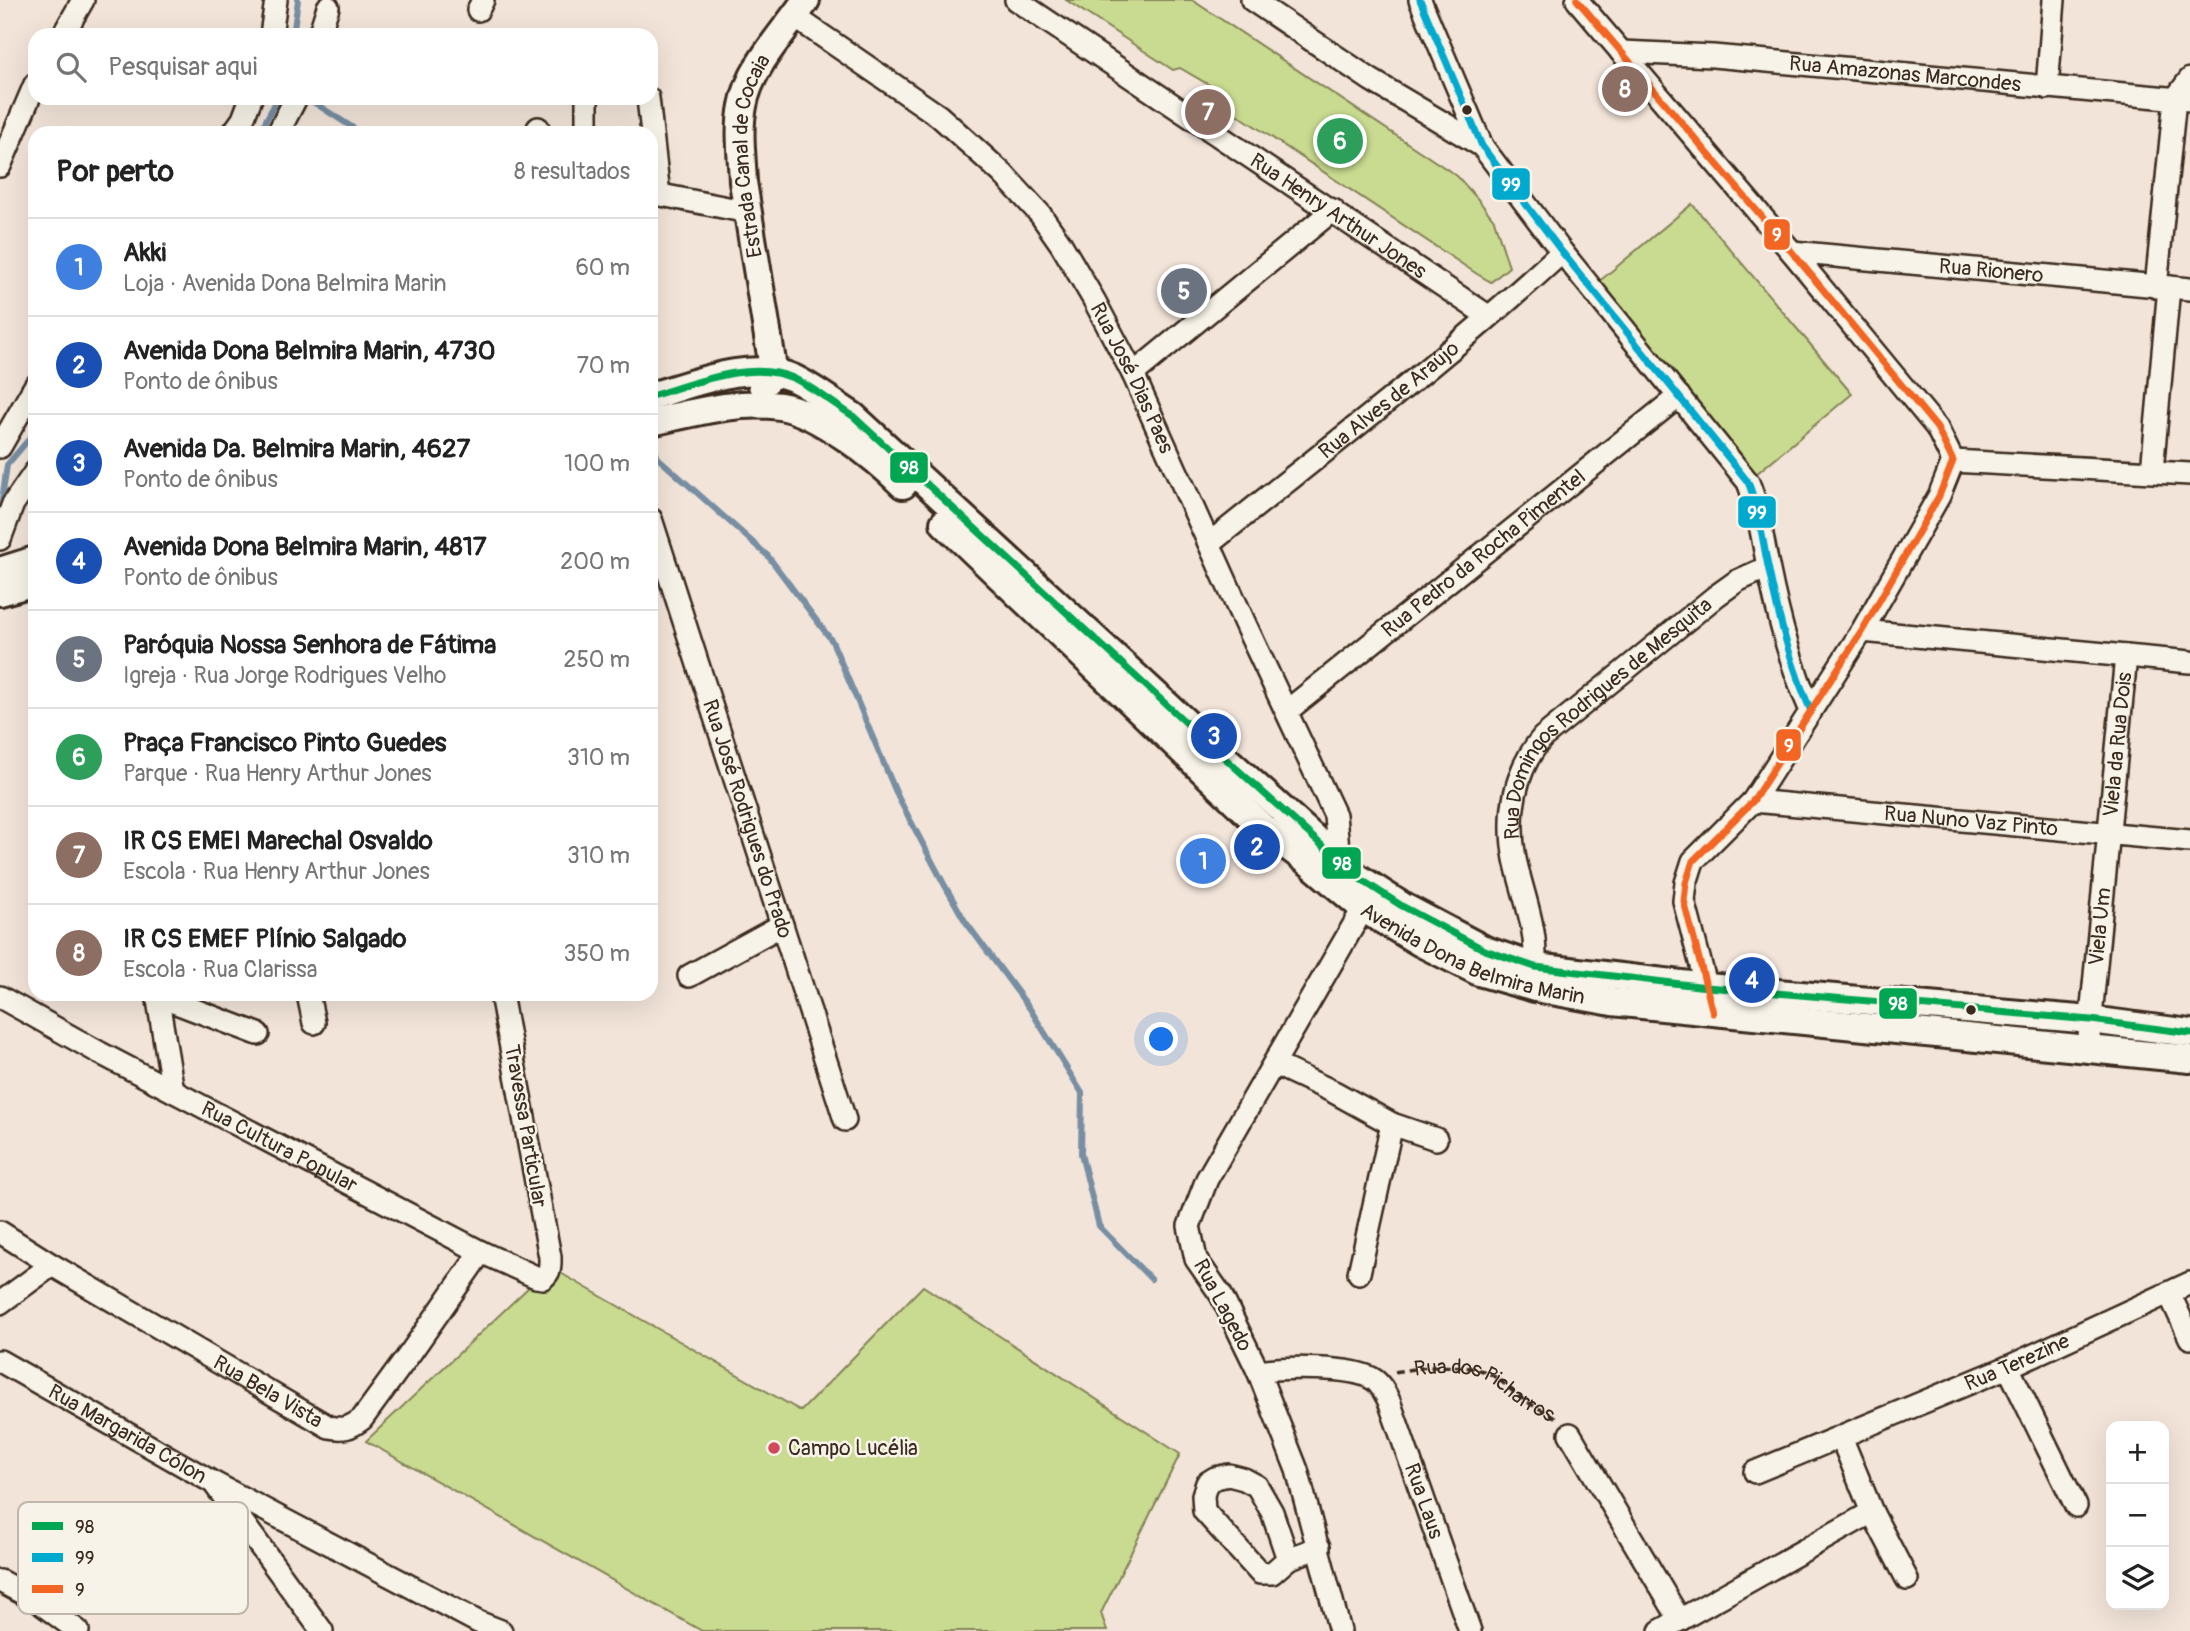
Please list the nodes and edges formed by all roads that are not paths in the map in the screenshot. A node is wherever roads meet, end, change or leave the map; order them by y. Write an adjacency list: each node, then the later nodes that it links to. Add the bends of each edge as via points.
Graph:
1 (83, 0): 10 (street)
2 (276, 0): 11 (street)
3 (1016, 0): 29 (street, Rua Henry Arthur Jones)
4 (1252, 0): 26 (street, via 1371,80)
5 (1420, 0): 26 (street)
6 (1577, 0): 13 (street)
7 (2054, 0): 15 (street)
8 (328, 7): 12 (street)
9 (800, 8): 30 (main road, Estrada Canal de Cocaia, via 747,90 741,150); 36 (street, Rua José Dias Paes, via 939,116 1040,214)
10 (67, 28)
11 (272, 28)
12 (321, 28)
13 (1621, 52): 15 (street, Rua Amazonas Marcondes, via 1713,56); 32 (street)
14 (2190, 79): 17 (street)
15 (2047, 88): 17 (street, Rua Amazonas Marcondes)
16 (28, 100): 27 (street)
17 (2183, 100): 33 (street)
18 (248, 105): 22 (street)
19 (292, 105): 23 (street)
20 (587, 105): 24 (street)
21 (649, 105): 25 (street)
22 (238, 126)
23 (282, 126)
24 (587, 126)
25 (650, 126)
26 (1482, 146): 31 (street)
27 (0, 166)
28 (658, 195): 30 (street)
29 (1333, 210): 34 (street, Rua Henry Arthur Jones); 36 (street)
30 (748, 212): 35 (main road, Estrada Canal de Cocaia, via 766,326)
31 (1562, 252): 34 (street, Rua Alves de Araújo); 38 (street)
32 (1792, 252): 33 (street, Rua Rionero); 43 (street, via 1937,428)
33 (2172, 288): 44 (street)
34 (1488, 316): 49 (street, Rua Alves de Araújo)
35 (761, 373): 37 (main road, via 726,374); 40 (main road, via 761,387); 62 (main road, Avenida Dona Belmira Marin, via 793,378 853,416)
36 (1133, 374): 49 (street, Rua José Dias Paes)
37 (658, 394)
38 (1679, 396): 51 (street, via 1748,482); 57 (street, Rua Pedro da Rocha Pimentel)
39 (28, 398): 42 (street)
40 (719, 407): 41 (main road, Avenida Dona Belmira Marin); 62 (main road, Avenida Dona Belmira Marin, via 782,407 808,416 856,446 892,474 1263,828)
41 (658, 420)
42 (0, 447)
43 (1953, 461): 44 (street); 54 (street, via 1939,496)
44 (2152, 471): 45 (street)
45 (2190, 474)
46 (28, 482): 47 (street, via 13,504)
47 (0, 539)
48 (658, 541): 64 (street, Rua José Rodrigues do Prado)
49 (1210, 543): 57 (street, Rua José Dias Paes)
50 (28, 565): 52 (main road)
51 (1768, 567): 58 (street, via 1781,629); 66 (street, Rua Domingos Rodrigues de Mesquita, via 1737,581 1705,604 1543,737 1527,758 1517,784 1512,825 1533,928)
52 (2, 582): 53 (main road)
53 (28, 582)
54 (1862, 631): 55 (street); 58 (street)
55 (2126, 656): 56 (street); 60 (street, Viela da Rua Dois)
56 (2190, 662)
57 (1287, 711): 62 (street, Rua José Dias Paes, via 1335,815 1337,826)
58 (1811, 711): 59 (street)
59 (1752, 801): 60 (street, Rua Nuno Vaz Pinto); 68 (street, via 1693,861 1686,883 1685,901)
60 (2108, 833): 61 (street, Rua Nuno Vaz Pinto); 73 (street, Viela Um)
61 (2190, 841)
62 (1329, 853): 63 (main road, Avenida Dona Belmira Marin)
63 (1369, 898): 66 (main road, Avenida Dona Belmira Marin, via 1402,905); 79 (street, Rua Lagedo)
64 (782, 925): 65 (street); 81 (street, Rua José Rodrigues do Prado)
65 (689, 976)
66 (1535, 977): 68 (main road, Avenida Dona Belmira Marin)
67 (0, 997): 80 (street, Rua Cultura Popular)
68 (1710, 1000): 73 (main road, Avenida Dona Belmira Marin); 77 (main road, Avenida Dona Belmira Marin)
69 (158, 1001): 80 (street)
70 (173, 1001): 76 (street)
71 (309, 1001): 74 (street)
72 (502, 1001): 86 (street, Travessa Particular)
73 (2091, 1020): 75 (main road, Avenida Dona Belmira Marin); 77 (street, Viela Um)
74 (314, 1023)
75 (2190, 1033)
76 (258, 1034)
77 (2088, 1047): 78 (main road, Avenida Dona Belmira Marin)
78 (2190, 1059)
79 (1274, 1064): 82 (street); 95 (street, Rua Lagedo, via 1207,1179 1189,1226 1196,1259)
80 (173, 1091): 85 (street, Rua Cultura Popular)
81 (845, 1120)
82 (1392, 1124): 83 (street); 88 (street)
83 (1436, 1139)
84 (0, 1232): 87 (street, Rua Bela Vista)
85 (481, 1252): 86 (street, Rua Cultura Popular, via 543,1278); 87 (street, Rua Bela Vista, via 362,1419 343,1430 329,1427)
86 (550, 1257)
87 (52, 1265): 91 (street)
88 (1359, 1273)
89 (2190, 1283): 90 (street, Rua Terezine)
90 (2169, 1293): 92 (street); 94 (street, Rua Terezine)
91 (0, 1303)
92 (2190, 1338)
93 (0, 1361): 99 (street, Rua Margarida Cólon)
94 (2008, 1367): 97 (street, Rua Terezine); 101 (street)
95 (1258, 1370): 104 (street, Rua Lagedo, via 1297,1470); 115 (street, Rua Laus, via 1308,1368 1352,1372 1376,1380 1389,1401)
96 (1570, 1434): 110 (street, Rua dos Picharros)
97 (1841, 1437): 98 (street, Rua Terezine); 102 (street)
98 (1755, 1472)
99 (214, 1483): 100 (street); 113 (street, Rua Margarida Cólon)
100 (228, 1502)
101 (2076, 1506)
102 (1872, 1512): 106 (street); 110 (street)
103 (248, 1530): 112 (street)
104 (1319, 1548): 105 (street); 114 (street, Rua Lagedo)
105 (1288, 1559): 105 (street, via 1272,1573 1259,1573 1204,1511 1207,1483 1229,1475 1256,1486 1272,1512)
106 (1908, 1579)
107 (0, 1581): 108 (street)
108 (18, 1591)
109 (56, 1614): 111 (street)
110 (1680, 1620): 116 (street)
111 (79, 1631)
112 (322, 1631)
113 (501, 1631)
114 (1340, 1631)
115 (1470, 1631)
116 (1660, 1631)

